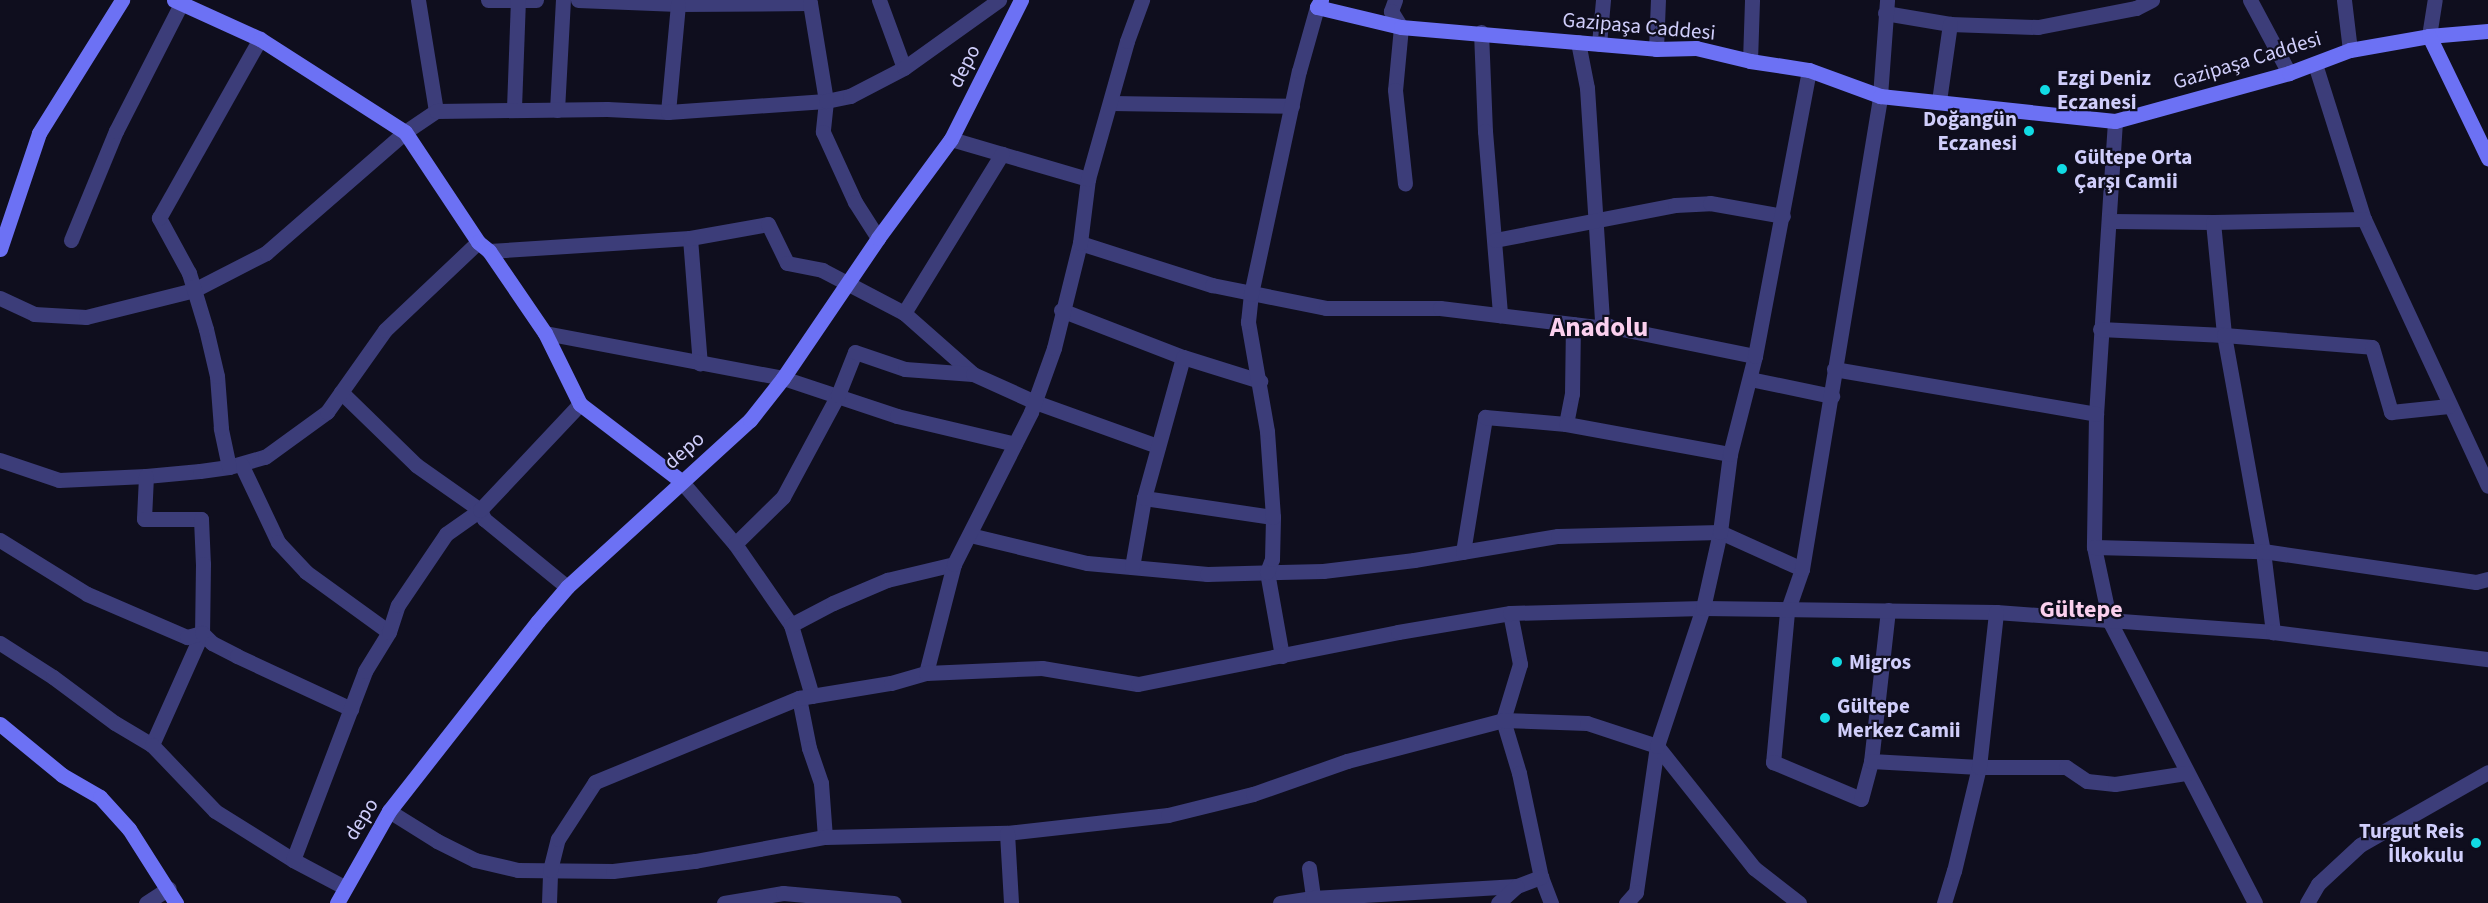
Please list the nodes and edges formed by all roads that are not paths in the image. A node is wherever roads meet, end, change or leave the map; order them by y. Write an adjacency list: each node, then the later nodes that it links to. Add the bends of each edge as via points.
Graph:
1 (122, 0): 66 (street, via 39,133)
2 (418, 0): 46 (street)
3 (488, 0): 4 (street)
4 (518, 0): 5 (street); 44 (street)
5 (536, 0)
6 (563, 0): 45 (street)
7 (578, 0): 21 (street)
8 (879, 0): 36 (street)
9 (999, 0): 36 (street)
10 (1021, 0): 50 (street, depo)
11 (1142, 0): 42 (street)
12 (1395, 0): 25 (street, via 1391,11)
13 (1603, 0): 31 (street)
14 (1658, 0): 32 (street)
15 (1752, 0): 34 (street)
16 (2152, 0): 24 (street, via 2136,8 2038,27)
17 (2250, 0): 38 (street)
18 (2344, 0): 33 (street)
19 (2435, 0): 28 (street)
20 (177, 2): 29 (street); 62 (street, via 116,130)
21 (678, 4): 40 (street, via 810,3); 47 (street)
22 (1319, 4): 25 (street, Gazipaşa Caddesi); 43 (street)
23 (1886, 7): 24 (street); 39 (street)
24 (1950, 24): 41 (street)
25 (1401, 27): 27 (street, Gazipaşa Caddesi); 54 (street, via 1395,90)
26 (2488, 31): 28 (street, Gazipaşa Caddesi)
27 (1481, 32): 30 (street, Gazipaşa Caddesi); 63 (street)
28 (2429, 36): 33 (street, Gazipaşa Caddesi); 52 (street)
29 (260, 39): 49 (street); 68 (street, via 159,218 180,253)
30 (1578, 42): 31 (street, Gazipaşa Caddesi); 58 (street, via 1587,88)
31 (1599, 44): 32 (street, Gazipaşa Caddesi)
32 (1656, 49): 34 (street, Gazipaşa Caddesi, via 1696,48)
33 (2350, 50): 35 (street, Gazipaşa Caddesi)
34 (1750, 61): 37 (street, Gazipaşa Caddesi)
35 (2315, 64): 38 (street, Gazipaşa Caddesi); 56 (street)
36 (904, 68): 40 (street, via 850,96)
37 (1809, 70): 39 (street, Gazipaşa Caddesi); 55 (street)
38 (2289, 73): 48 (street, Gazipaşa Caddesi)
39 (1880, 96): 41 (street, Gazipaşa Caddesi); 82 (street)
40 (826, 101): 47 (street); 61 (street, via 823,132 855,202)
41 (1939, 101): 48 (street, Gazipaşa Caddesi)
42 (1111, 103): 43 (street); 53 (street)
43 (1292, 106): 69 (street)
44 (514, 108): 45 (street); 46 (street)
45 (557, 110): 47 (street)
46 (436, 111): 49 (street)
47 (668, 112)
48 (2115, 121): 57 (street)
49 (405, 132): 65 (street); 68 (street, via 266,253)
50 (951, 139): 51 (street); 61 (street, depo)
51 (1002, 154): 53 (street); 72 (street)
52 (2488, 158)
53 (1088, 179): 64 (street)
54 (1405, 183)
55 (1783, 216): 58 (street, via 1710,203 1675,205); 79 (street)
56 (2364, 219): 59 (street); 92 (street)
57 (2109, 220): 59 (street); 76 (street)
58 (1596, 222): 63 (street); 74 (street)
59 (2213, 222): 78 (street)
60 (690, 238): 65 (street); 67 (street, via 768,224 787,263 822,270); 81 (street)
61 (878, 238): 67 (street, depo)
62 (71, 240)
63 (1495, 240): 73 (street)
64 (1080, 243): 69 (street); 71 (street)
65 (484, 247): 77 (street); 87 (street, via 385,330)
66 (0, 249)
67 (848, 284): 72 (street); 84 (street, depo)
68 (194, 290): 70 (street, via 86,317 34,314); 99 (street, via 217,376 221,428)
69 (1251, 294): 73 (street, via 1326,308 1440,308); 86 (street, via 1248,322)
70 (0, 298)
71 (1061, 310): 80 (street); 90 (street, via 1054,348)
72 (904, 313): 83 (street)
73 (1500, 315): 75 (street)
74 (1602, 323): 75 (street, via 1597,327); 79 (street)
75 (1573, 324): 94 (street, via 1572,394)
76 (2100, 329): 78 (street); 93 (street)
77 (545, 333): 81 (street); 91 (street)
78 (2224, 335): 92 (street, via 2372,347 2391,411); 111 (street)
79 (1755, 356): 85 (street)
80 (1183, 357): 86 (street); 96 (street)
81 (700, 364): 84 (street)
82 (1834, 369): 89 (street); 93 (street)
83 (973, 374): 88 (street, via 906,369 855,352); 90 (street)
84 (783, 378): 88 (street); 101 (street, depo, via 750,420)
85 (1750, 379): 89 (street); 97 (street)
86 (1260, 381): 105 (street)
87 (341, 392): 99 (street, via 327,412 265,457); 104 (street, via 416,465)
88 (838, 396): 95 (street, via 897,416); 109 (street, via 783,497)
89 (1832, 396): 115 (street)
90 (1035, 402): 95 (street); 96 (street)
91 (580, 404): 101 (street); 104 (street)
92 (2449, 406): 102 (street)
93 (2096, 414): 110 (street)
94 (1566, 424): 97 (street); 112 (street, via 1485,417)
95 (1015, 444): 107 (street)
96 (1157, 446): 103 (street)
97 (1730, 454): 106 (street)
98 (0, 460): 100 (street, via 59,480)
99 (235, 465): 100 (street); 126 (street, via 278,542 306,572)
100 (146, 476): 128 (street, via 144,519 201,519)
101 (681, 481): 109 (street); 118 (street, depo)
102 (2488, 486)
103 (1144, 498): 105 (street); 114 (street)
104 (480, 510): 118 (street, via 484,519); 126 (street, via 446,534 398,605)
105 (1273, 517): 116 (street, via 1272,559)
106 (1720, 532): 112 (street, via 1558,536); 115 (street); 119 (street)
107 (970, 535): 113 (street); 114 (street, via 1087,563)
108 (0, 540): 128 (street, via 87,594 187,637)
109 (735, 544): 125 (street)
110 (2094, 547): 111 (street); 124 (street)
111 (2263, 551): 117 (street, via 2476,582); 127 (street)
112 (1463, 552): 116 (street, via 1323,571)
113 (954, 564): 125 (street, via 887,580); 132 (street)
114 (1132, 567): 116 (street, via 1207,574)
115 (1802, 569): 121 (street)
116 (1267, 572): 130 (street)
117 (2488, 579)
118 (567, 587): 143 (street, depo)
119 (1703, 608): 121 (street); 123 (street); 138 (street)
120 (1888, 610): 121 (street); 122 (street); 139 (street)
121 (1787, 612): 139 (street, via 1773,762 1861,800)
122 (1996, 612): 124 (street); 140 (street)
123 (1510, 613): 130 (street); 135 (street, via 1520,664)
124 (2110, 622): 127 (street); 141 (street)
125 (791, 625): 133 (street)
126 (389, 632): 134 (street, via 365,671)
127 (2273, 632): 131 (street)
128 (202, 633): 134 (street, via 237,656); 137 (street)
129 (0, 644): 137 (street)
130 (1282, 656): 132 (street, via 1138,684 1042,668)
131 (2488, 659)
132 (926, 673): 133 (street)
133 (805, 697): 145 (street, via 809,748 821,783); 148 (street, via 595,782 558,839)
134 (351, 709): 146 (street)
135 (1503, 720): 138 (street, via 1587,723); 144 (street, via 1168,815); 149 (street, via 1519,773)
136 (0, 724): 152 (street, via 62,775 100,797 129,829)
137 (152, 745): 146 (street, via 215,811)
138 (1658, 746): 164 (street, via 1636,892); 165 (street, via 1754,868)
139 (1871, 761): 140 (street)
140 (1979, 767): 141 (street, via 2066,767 2087,781 2115,784); 166 (street)
141 (2187, 772): 167 (street)
142 (2488, 772): 168 (street, via 2360,845 2318,884)
143 (389, 811): 148 (street, via 475,860 518,870); 151 (street, depo)
144 (1007, 832): 145 (street); 160 (street)
145 (825, 837): 148 (street, via 695,861 613,870)
146 (293, 860): 151 (street)
147 (1310, 868): 153 (street)
148 (550, 870): 157 (street)
149 (1541, 877): 150 (street); 163 (street)
150 (1517, 886): 153 (street); 162 (street)
151 (344, 887): 156 (street, depo)
152 (169, 888): 154 (street); 155 (street)
153 (1310, 900): 161 (street)
154 (146, 903)
155 (176, 903)
156 (337, 903)
157 (549, 903)
158 (724, 903): 159 (street, via 783,893)
159 (894, 903)
160 (1011, 903)
161 (1280, 903)
162 (1498, 903)
163 (1551, 903)
164 (1626, 903)
165 (1799, 903)
166 (1944, 903)
167 (2256, 903)
168 (2307, 903)

